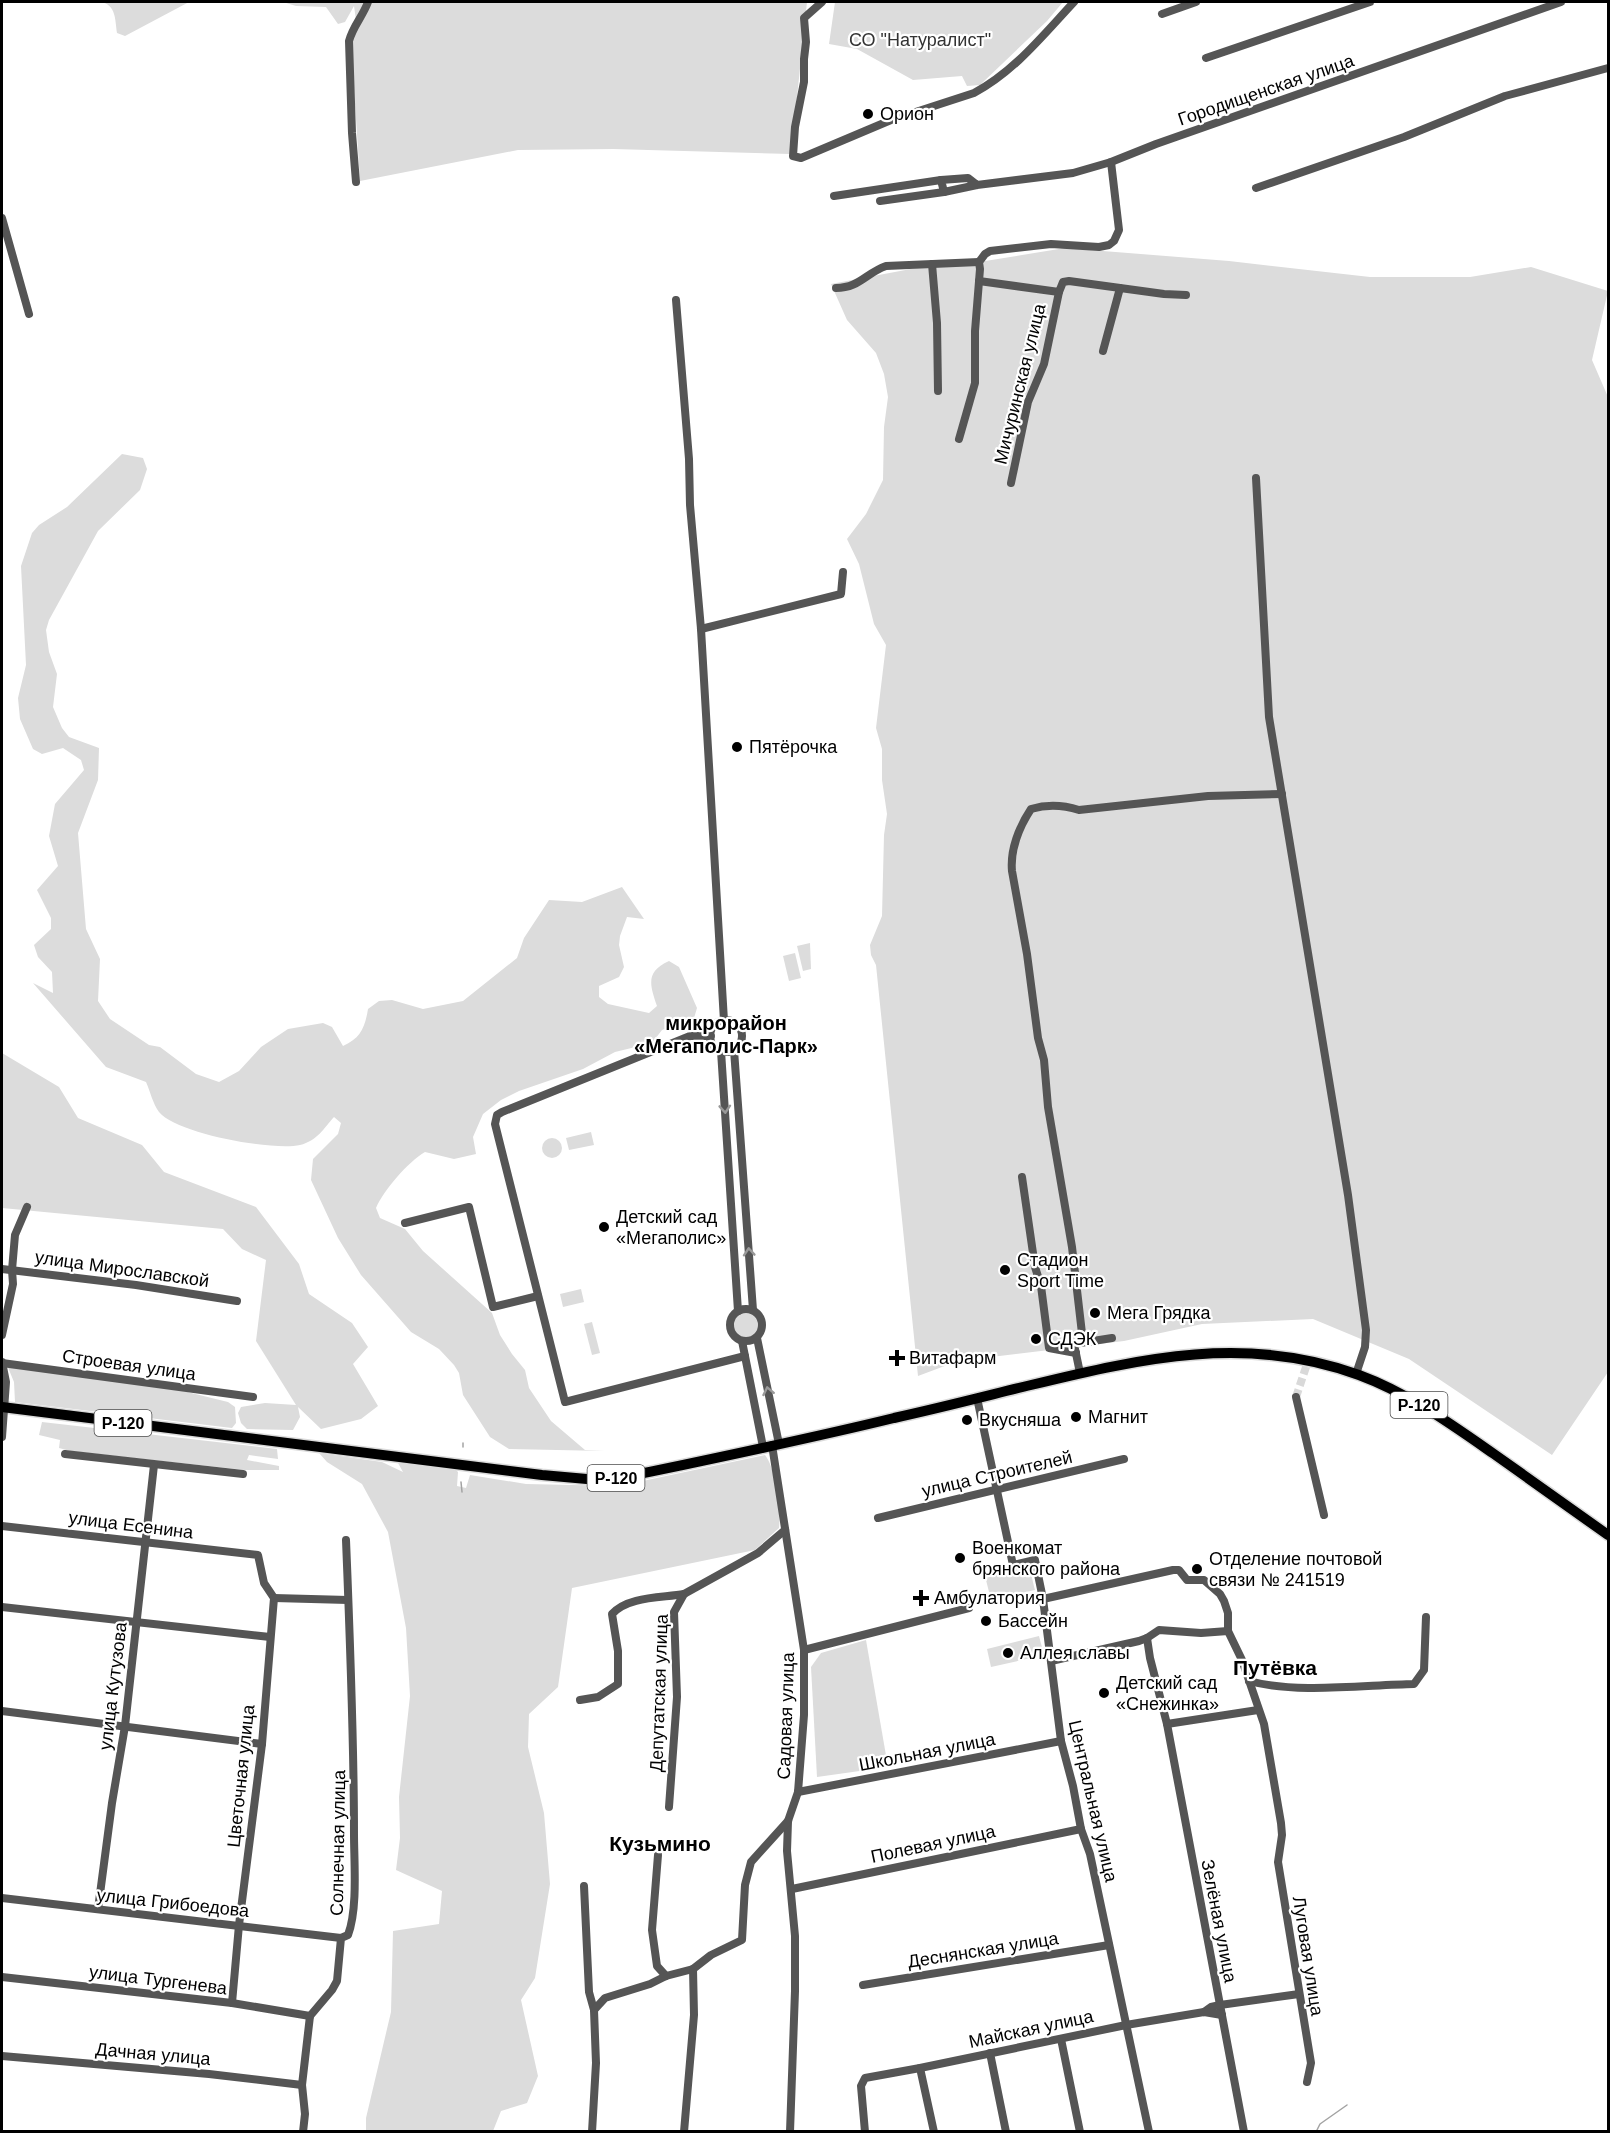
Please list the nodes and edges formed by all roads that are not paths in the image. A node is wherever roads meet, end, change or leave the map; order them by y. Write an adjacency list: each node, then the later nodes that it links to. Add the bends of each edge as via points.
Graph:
1 (368, 2): 12 (street, via 349,41)
2 (822, 2): 3 (street, via 804,18 804,82 793,156 806,158 891,120 985,87 1002,76)
3 (1074, 2)
4 (1196, 2): 7 (street)
5 (1370, 2): 8 (street)
6 (1561, 2): 10 (street, Городищенская улица)
7 (1162, 14)
8 (1206, 58)
9 (1608, 68): 14 (street, via 1505,96 1404,137)
10 (1111, 162): 13 (street, Городищенская улица, via 1073,173); 19 (street, via 1119,230 1114,241 1099,247 1061,243 990,251)
11 (941, 180): 13 (street, Городищенская улица, via 968,178); 15 (street); 16 (street, Городищенская улица)
12 (356, 182)
13 (976, 185): 15 (street, Городищенская улица)
14 (1256, 188)
15 (944, 192): 17 (street, Городищенская улица)
16 (834, 196)
17 (880, 201)
18 (2, 218): 27 (street)
19 (979, 262): 20 (street); 21 (street)
20 (932, 264): 22 (street, via 886,266 853,286); 29 (street)
21 (978, 281): 24 (street); 30 (street, via 975,383)
22 (836, 288)
23 (1120, 288): 24 (street, via 1069,281 1060,285); 25 (street); 28 (street)
24 (1059, 292): 32 (street, Мичуринская улица, via 1044,364 1028,402)
25 (1186, 295)
26 (676, 300): 34 (street)
27 (29, 314)
28 (1103, 351)
29 (938, 391)
30 (959, 440)
31 (1256, 478): 35 (street, via 1269,717)
32 (1011, 483)
33 (843, 572): 34 (street, via 841,594)
34 (701, 629): 36 (street)
35 (1282, 794): 53 (street, via 1208,796 1079,810 1043,805 1031,809 1023,821 1011,858 1012,871 1044,1060); 58 (street, via 1348,1195 1366,1330)
36 (724, 1021): 37 (street, via 714,1026); 38 (street, via 733,1022 741,1032)
37 (711, 1036): 39 (street, via 713,1045); 45 (street, via 690,1036 497,1115 495,1124)
38 (734, 1050): 39 (street); 47 (street, one-way to 38)
39 (721, 1051): 48 (street, one-way to 48)
40 (1022, 1177): 54 (street, via 1049,1348)
41 (27, 1207): 44 (street, via 15,1235)
42 (405, 1223): 45 (street, via 469,1207 494,1307)
43 (2, 1269): 44 (street, улица Мирославской)
44 (12, 1270): 46 (street, улица Мирославской); 49 (street, via 13,1284)
45 (538, 1296): 55 (street, via 565,1402)
46 (237, 1300)
47 (753, 1310): 48 (street); 50 (street, via 763,1323)
48 (738, 1311): 52 (street, via 730,1328)
49 (2, 1335)
50 (757, 1338): 52 (street); 64 (street, one-way to 50)
51 (1112, 1338): 53 (street)
52 (742, 1341): 55 (street)
53 (1083, 1342): 54 (street, via 1074,1344)
54 (1076, 1353): 57 (street)
55 (745, 1356): 64 (street)
56 (2, 1362): 59 (street, Строевая улица); 62 (street, via 6,1382)
57 (1080, 1373): 58 (main road, Р-120, via 1184,1354 1234,1353 1295,1358); 61 (main road, Р-120)
58 (1356, 1374): 74 (main road, Р-120, via 1453,1426)
59 (253, 1397)
60 (1296, 1397): 70 (street)
61 (977, 1398): 64 (main road, Р-120); 69 (street, Центральная улица)
62 (4, 1408): 63 (street); 64 (main road, Р-120, via 577,1479 613,1479)
63 (2, 1437)
64 (771, 1445): 73 (street, Садовая улица)
65 (65, 1454): 67 (street)
66 (1124, 1459): 69 (street, улица Строителей)
67 (154, 1465): 68 (street); 76 (street, улица Кутузова)
68 (243, 1474)
69 (996, 1490): 71 (street, улица Строителей); 79 (street, Центральная улица, via 1012,1565 1035,1560)
70 (1324, 1515)
71 (878, 1518)
72 (2, 1526): 76 (street, улица Есенина)
73 (784, 1530): 77 (street, Депутатская улица, via 758,1552); 88 (street, Садовая улица)
74 (1608, 1535)
75 (346, 1540): 80 (street, Солнечная улица)
76 (146, 1542): 78 (street, улица Есенина, via 258,1555 264,1583); 84 (street, улица Кутузова)
77 (684, 1594): 93 (street, via 619,1607 612,1614 618,1684 598,1697); 101 (street, Депутатская улица, via 674,1612 677,1698)
78 (274, 1598): 80 (street); 86 (street, Цветочная улица)
79 (1043, 1599): 85 (street, Луговая улица, via 1179,1570 1187,1580 1204,1580 1220,1594 1229,1620); 89 (street, Центральная улица)
80 (348, 1600): 110 (street, Солнечная улица, via 353,1684 354,1891 352,1926 348,1935)
81 (2, 1607): 84 (street)
82 (969, 1608): 88 (street)
83 (1426, 1617): 91 (street, via 1424,1670 1414,1684)
84 (136, 1622): 86 (street); 97 (street, улица Кутузова)
85 (1228, 1631): 87 (street, via 1159,1630); 90 (street, Луговая улица)
86 (270, 1637): 99 (street, Цветочная улица)
87 (1147, 1638): 89 (street); 96 (street, Зелёная улица)
88 (804, 1650): 100 (street, Садовая улица)
89 (1051, 1660): 98 (street, Центральная улица)
90 (1249, 1681): 91 (street); 92 (street, Луговая улица)
91 (1268, 1686): 92 (street)
92 (1255, 1699): 94 (street, Луговая улица)
93 (580, 1700)
94 (1258, 1710): 96 (street); 116 (street, Луговая улица, via 1264,1724 1282,1835 1278,1862)
95 (2, 1711): 97 (street)
96 (1166, 1720): 118 (street, Зелёная улица)
97 (125, 1726): 99 (street); 108 (street, улица Кутузова)
98 (1061, 1741): 100 (street, Школьная улица); 103 (street, Центральная улица)
99 (261, 1744): 109 (street, Цветочная улица)
100 (798, 1792): 102 (street, Садовая улица)
101 (669, 1807)
102 (788, 1821): 106 (street, Садовая улица); 112 (street, via 751,1862 745,1885 742,1940)
103 (1081, 1829): 106 (street, Полевая улица); 111 (street, Центральная улица, via 1090,1854)
104 (658, 1855): 113 (street, via 652,1930 657,1966)
105 (584, 1886): 119 (street, via 589,1992)
106 (792, 1889): 133 (street, Садовая улица, via 795,1991)
107 (2, 1898): 108 (street, улица Грибоедова)
108 (98, 1910): 109 (street, улица Грибоедова)
109 (239, 1925): 110 (street, улица Грибоедова); 117 (street, Цветочная улица)
110 (341, 1938): 122 (street, Солнечная улица, via 337,1981)
111 (1108, 1945): 115 (street, Деснянская улица); 123 (street, Центральная улица)
112 (693, 1969): 113 (street); 132 (street, via 694,2015)
113 (666, 1976): 119 (street, via 605,1998)
114 (2, 1977): 117 (street, улица Тургенева)
115 (863, 1985)
116 (1299, 1994): 118 (street); 128 (street, Луговая улица, via 1311,2062)
117 (232, 2003): 122 (street, улица Тургенева)
118 (1220, 2005): 120 (street); 121 (street, Зелёная улица)
119 (594, 2010): 131 (street)
120 (1204, 2012): 121 (street); 123 (street, Майская улица)
121 (1222, 2015): 139 (street, Зелёная улица)
122 (310, 2016): 129 (street)
123 (1126, 2025): 124 (street, Майская улица); 138 (street, Центральная улица)
124 (1061, 2039): 125 (street, Майская улица); 137 (street)
125 (990, 2053): 127 (street, Майская улица); 136 (street)
126 (2, 2056): 129 (street, Дачная улица)
127 (920, 2068): 134 (street, Майская улица, via 865,2078 861,2086); 135 (street)
128 (1307, 2082)
129 (302, 2085): 130 (street)
130 (303, 2132)
131 (592, 2132)
132 (684, 2132)
133 (790, 2132)
134 (866, 2132)
135 (934, 2132)
136 (1006, 2132)
137 (1080, 2132)
138 (1149, 2132)
139 (1244, 2132)

